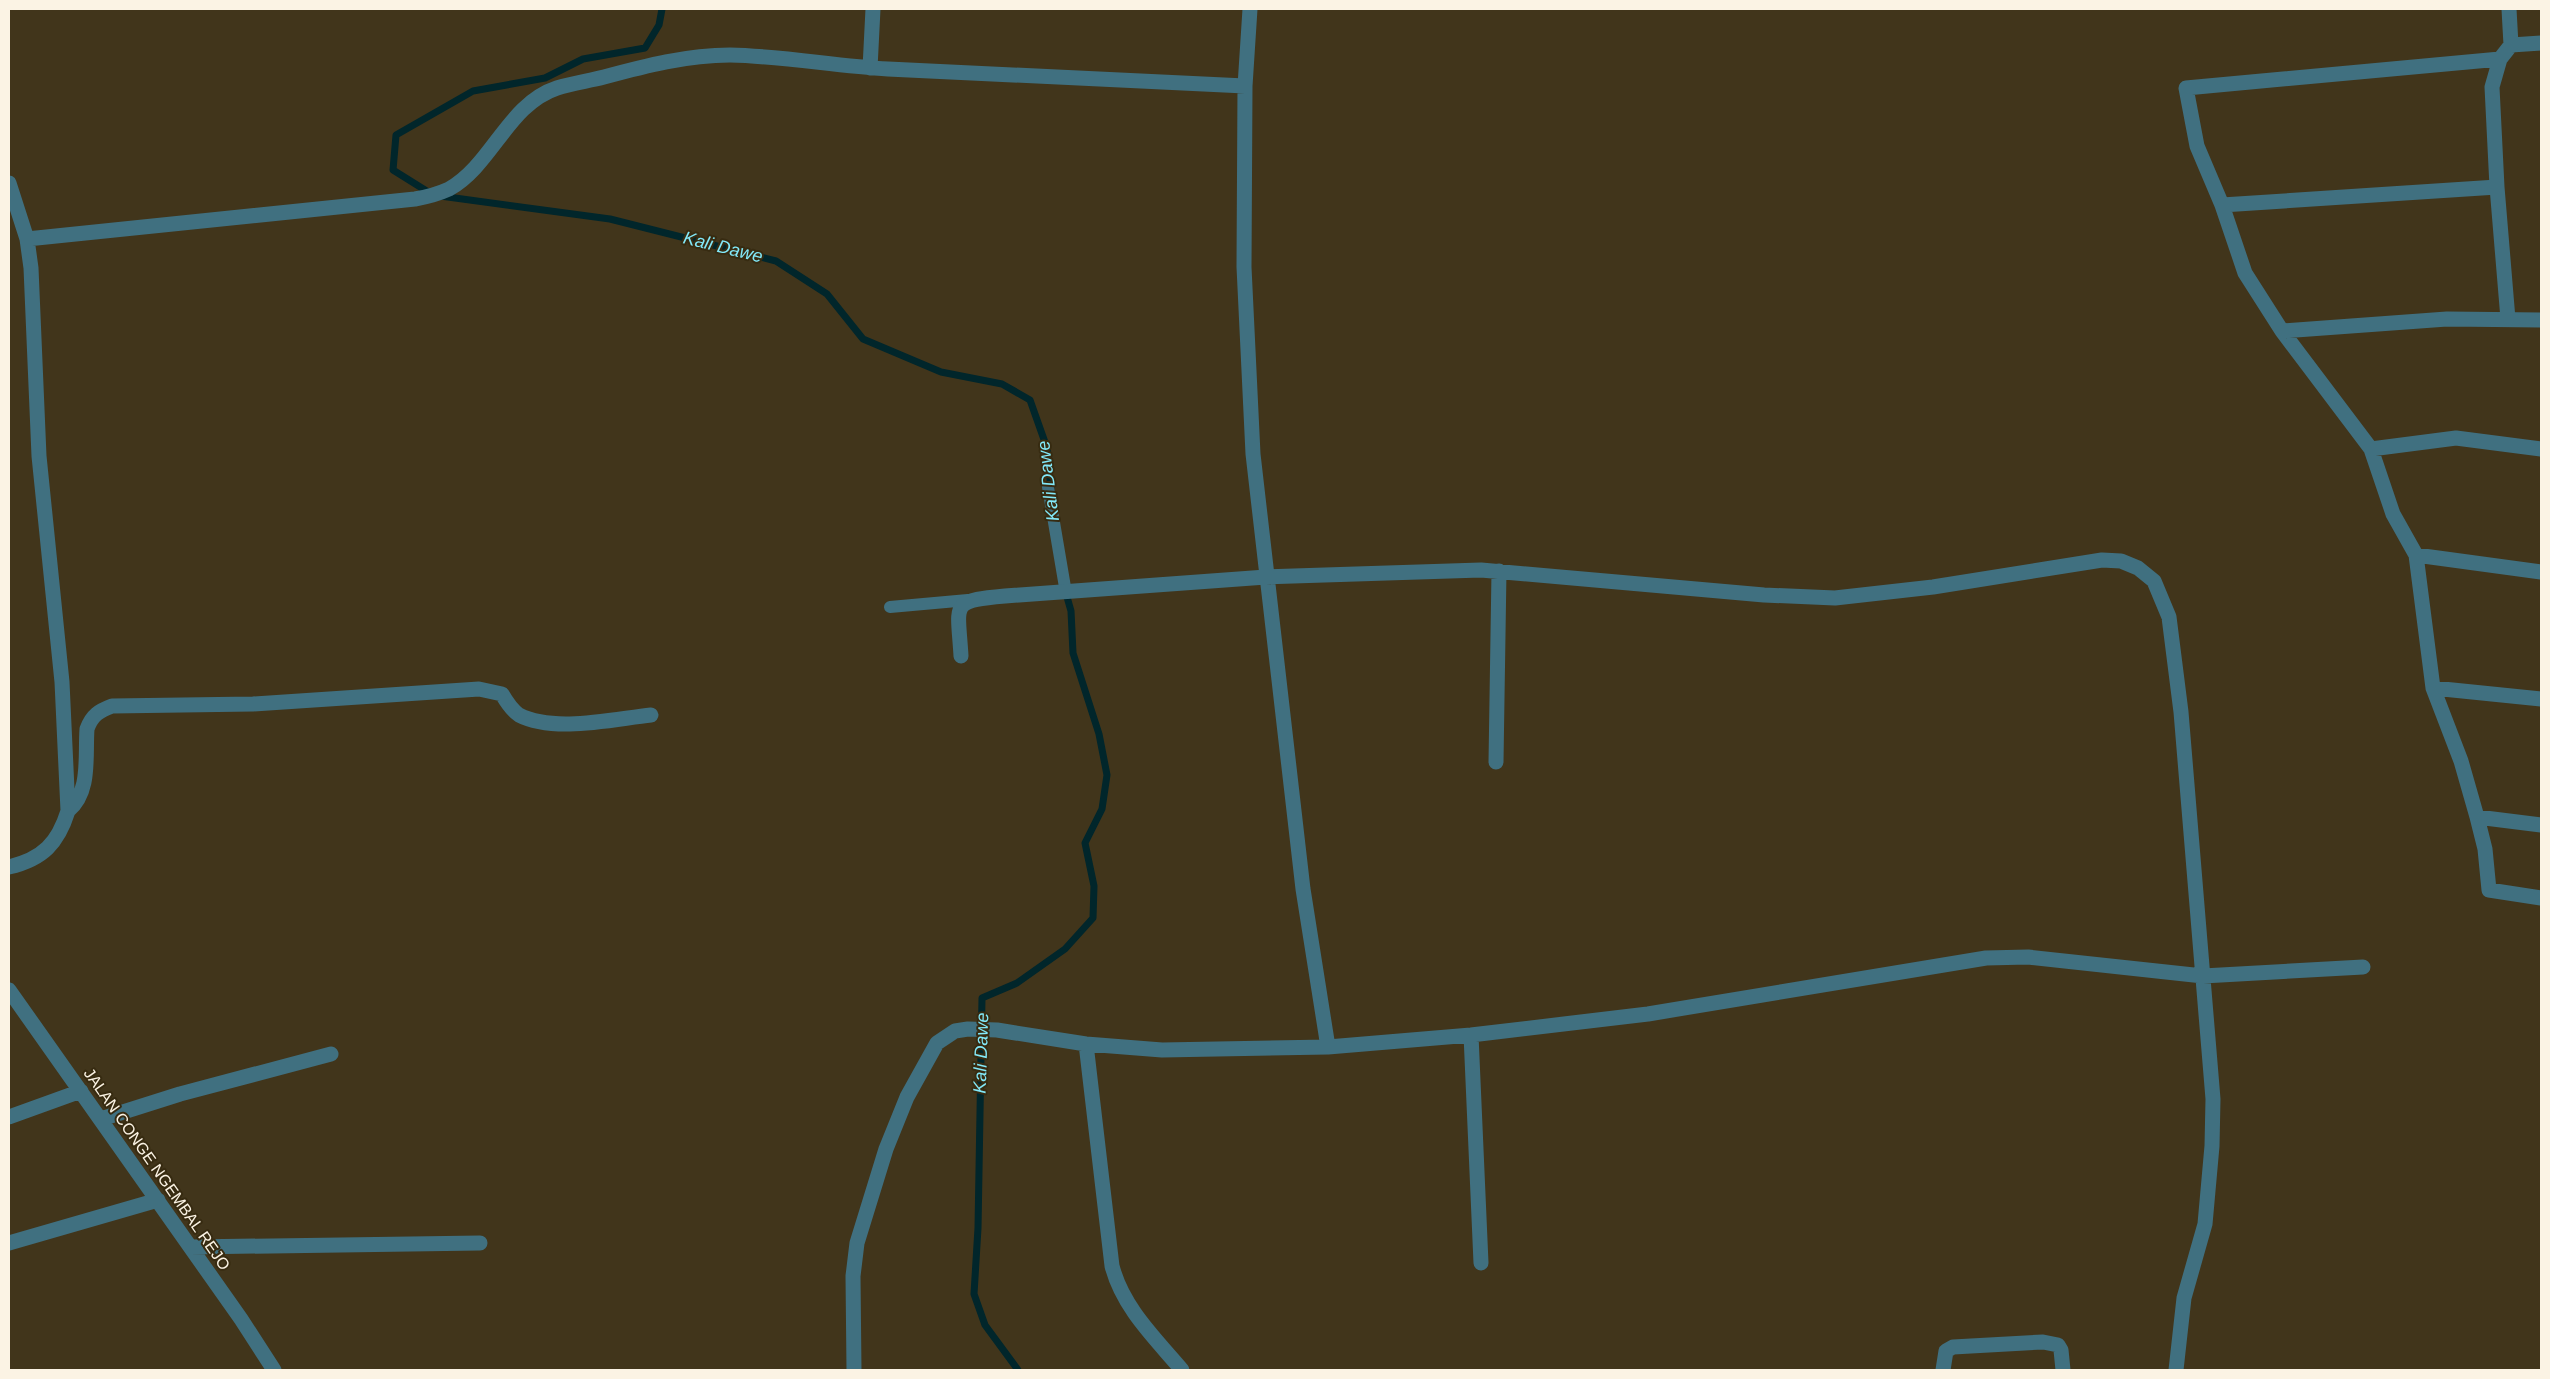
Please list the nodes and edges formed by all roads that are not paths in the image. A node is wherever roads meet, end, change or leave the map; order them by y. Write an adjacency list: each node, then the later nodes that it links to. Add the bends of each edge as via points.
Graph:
1 (873, 9): 7 (street)
2 (1250, 9): 8 (street)
3 (2508, 9): 5 (street)
4 (2541, 43): 5 (street)
5 (2511, 45): 6 (street)
6 (2500, 59): 10 (street, via 2492,87); 11 (street, via 2186,88 2197,146)
7 (870, 68): 8 (street); 12 (street, via 729,55 649,65 557,88 539,96 469,173 450,188 433,195)
8 (1245, 86): 22 (street, via 1247,365)
9 (9, 183): 12 (street)
10 (2497, 187): 11 (street); 13 (street)
11 (2222, 205): 15 (street, via 2244,273)
12 (27, 239): 31 (street, via 31,268 38,456 62,682)
13 (2508, 319): 14 (street); 15 (street, via 2447,319)
14 (2541, 320)
15 (2282, 331): 16 (street)
16 (2371, 449): 17 (street, via 2456,438); 19 (street, via 2393,514)
17 (2541, 449)
18 (1048, 488): 23 (lane)
19 (2416, 555): 21 (street); 27 (street)
20 (1500, 571): 22 (street, via 1433,570); 30 (street); 37 (street, via 1803,598 1874,595 2102,560 2121,561 2138,568 2154,581 2169,617 2181,712)
21 (2541, 572)
22 (1266, 577): 23 (street); 41 (street, via 1303,889)
23 (1066, 592): 24 (street)
24 (968, 600): 25 (lane); 26 (street, via 961,605 959,613)
25 (890, 606)
26 (961, 656)
27 (2433, 688): 28 (street); 32 (street, via 2461,761)
28 (2541, 700)
29 (651, 715): 31 (street, via 580,723 547,723 518,714 502,694 479,689 253,704 112,706 98,711 90,721 83,789 77,803)
30 (1496, 762)
31 (68, 811): 34 (street, via 62,830 52,845 36,857)
32 (2477, 818): 33 (street); 35 (street, via 2490,890)
33 (2541, 825)
34 (9, 866)
35 (2541, 898)
36 (2363, 967): 37 (street)
37 (2203, 976): 39 (street, via 2028,957 1986,958 1648,1014); 56 (street, via 2213,1098 2212,1146 2205,1224 2184,1298)
38 (9, 990): 43 (street, JALAN CONGE NGEMBAL REJO)
39 (1471, 1035): 41 (street); 50 (street)
40 (1086, 1044): 41 (street, via 1162,1050); 52 (street, via 997,1030 968,1029 946,1036 937,1043 907,1097 886,1149 857,1243 853,1276); 53 (street, via 1117,1287)
41 (1328, 1047)
42 (331, 1054): 45 (street, via 180,1094)
43 (81, 1091): 44 (street); 45 (street, JALAN CONGE NGEMBAL REJO)
44 (9, 1117)
45 (101, 1119): 46 (street, JALAN CONGE NGEMBAL REJO)
46 (158, 1200): 47 (street); 49 (street, JALAN CONGE NGEMBAL REJO)
47 (9, 1243)
48 (480, 1243): 49 (street)
49 (191, 1247): 51 (street, JALAN CONGE NGEMBAL REJO)
50 (1481, 1263)
51 (274, 1370)
52 (854, 1370)
53 (1182, 1370)
54 (1943, 1370): 55 (street, via 1946,1351 1953,1347 2043,1342 2058,1345)
55 (2063, 1370)
56 (2176, 1370)

